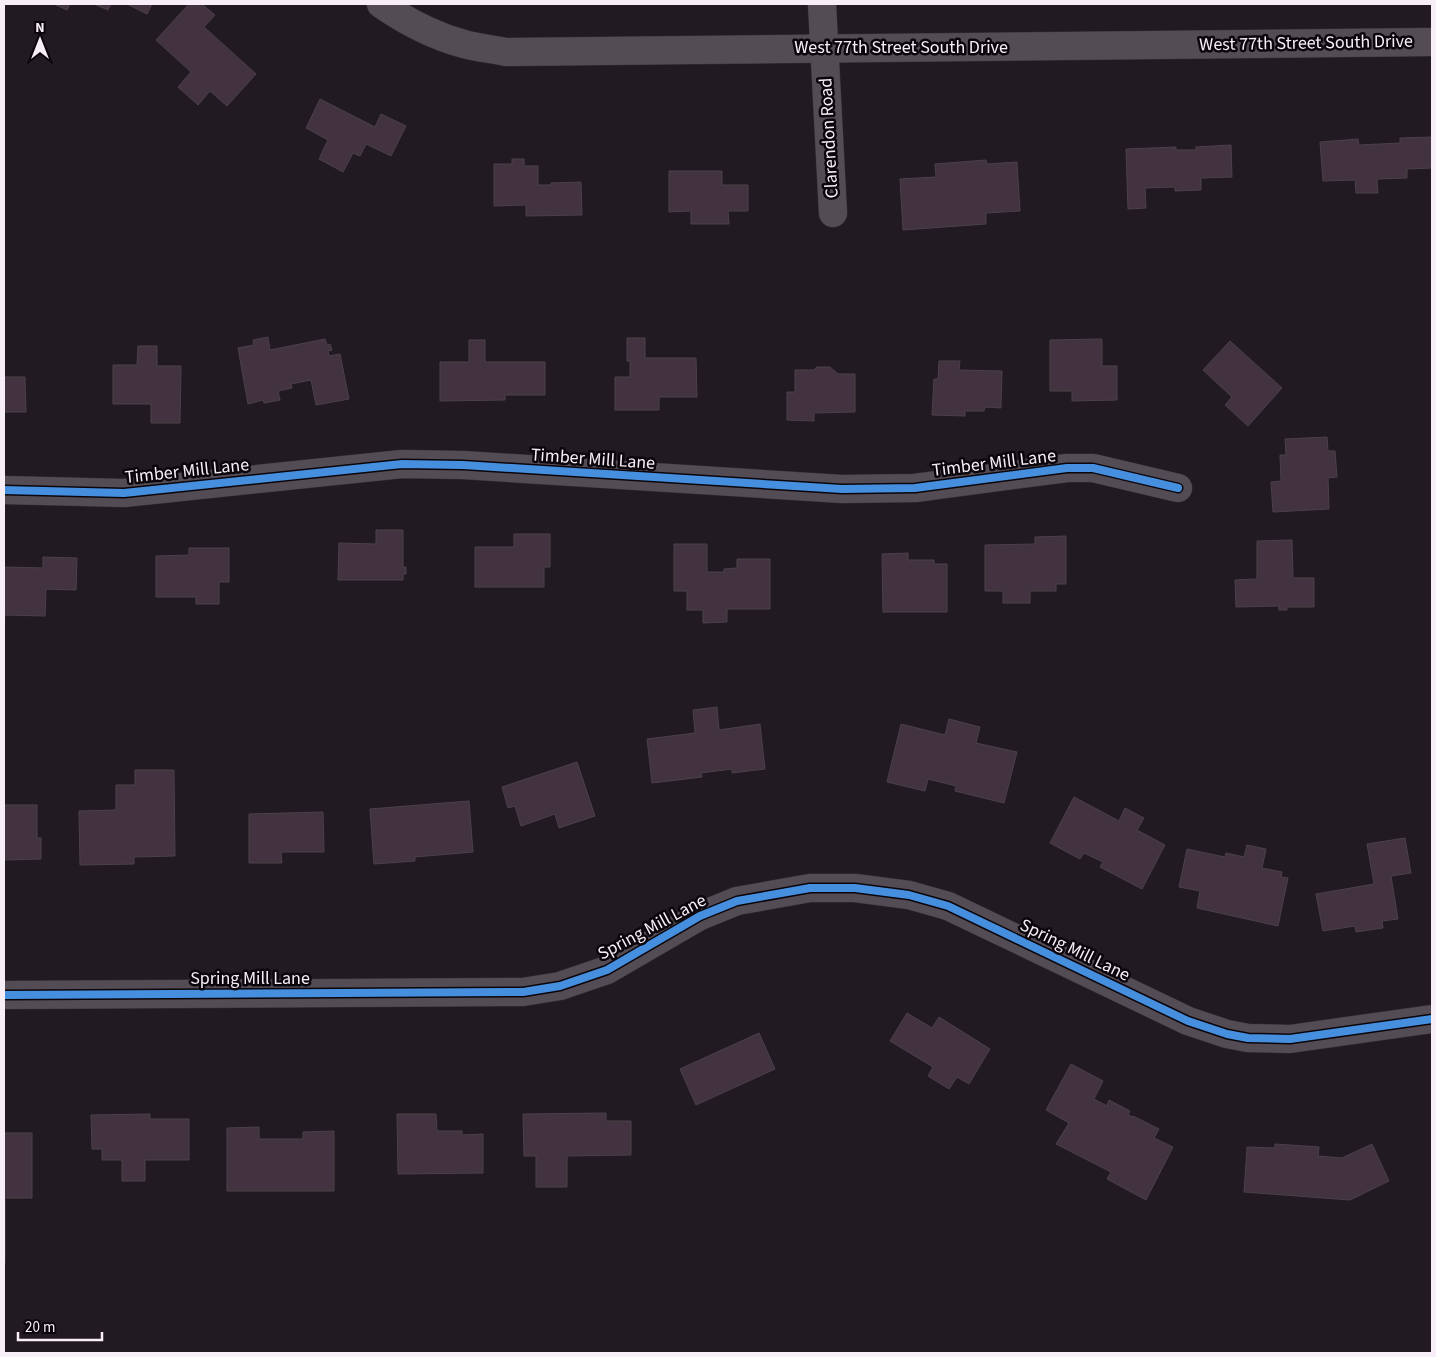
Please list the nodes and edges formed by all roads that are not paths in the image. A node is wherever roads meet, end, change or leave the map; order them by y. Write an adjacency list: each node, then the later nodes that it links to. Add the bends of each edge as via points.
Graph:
1 (381, 4): 4 (street, West 77th Street South Drive, via 440,36 466,45 506,52)
2 (822, 4): 4 (street, Clarendon Road)
3 (1432, 42): 4 (street, West 77th Street South Drive)
4 (824, 47): 5 (street, Clarendon Road)
5 (833, 212)
6 (1178, 488): 7 (street, Timber Mill Lane, via 1093,468 1067,468 915,488 842,489 402,464 124,493)
7 (4, 490)
8 (4, 995): 9 (street, Spring Mill Lane, via 523,992 560,986 607,970 700,916 737,902 810,888 855,888 908,895 948,906 1188,1021 1227,1034 1290,1039)
9 (1432, 1019)

